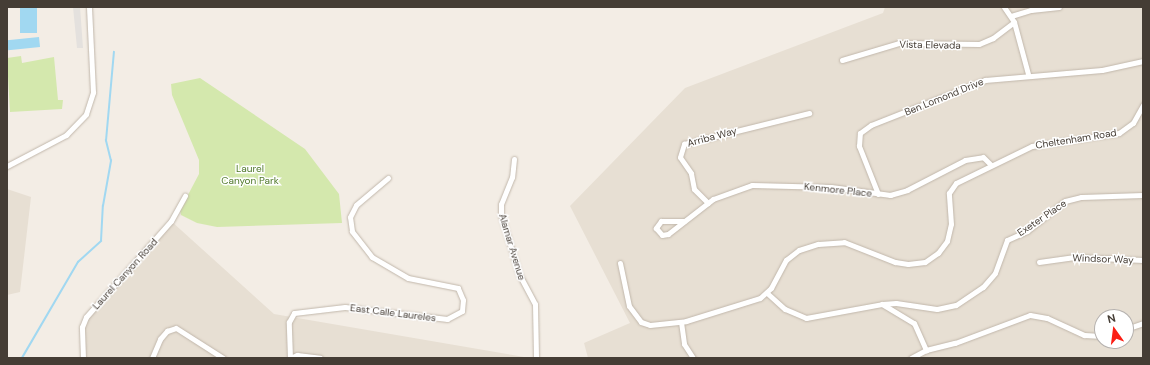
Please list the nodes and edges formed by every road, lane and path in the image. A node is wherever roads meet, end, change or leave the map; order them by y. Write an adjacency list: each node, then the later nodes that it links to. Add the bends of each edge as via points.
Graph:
1 (89, 7): 13 (street, via 93,92 86,114 66,135)
2 (1004, 7): 4 (street)
3 (1059, 7): 4 (street, via 1031,10)
4 (1011, 16): 5 (street)
5 (1014, 22): 6 (street, Vista Elevada, via 993,38 979,44 899,43); 8 (street)
6 (842, 60)
7 (1143, 61): 8 (street, Ben Lomond Drive, via 1102,70)
8 (1028, 74): 15 (street, Ben Lomond Drive, via 981,81 862,130 860,150)
9 (1143, 105): 12 (street, Cheltenham Road, via 1133,123 1119,133 1042,143)
10 (809, 114): 18 (street, Arriba Way, via 684,144 680,157 691,173 694,189)
11 (514, 159): 33 (street, Alamar Avenue, via 512,177 501,204 501,215 519,274 534,304)
12 (991, 165): 15 (street, Kenmore Place, via 983,157 965,160 907,190); 23 (street, Cheltenham Road, via 952,187 949,196 950,232 944,246 930,260 905,264 852,244 818,244 799,250 786,260)
13 (7, 166)
14 (388, 178): 31 (street, East Calle Laureles, via 356,205 350,217 352,231 372,257 408,278 458,288 463,300 462,311 447,319 344,307 294,313 289,322)
15 (878, 194): 18 (street, Kenmore Place, via 766,184 737,189)
16 (1143, 195): 24 (street, Exeter Place, via 1081,197 1065,201 1027,230 1007,240 991,278 974,295 956,305 937,309 896,303)
17 (184, 196): 28 (street, Laurel Canyon Road, via 172,220 86,317 82,327)
18 (708, 203): 19 (street, Kenmore Place)
19 (684, 222): 19 (street, Kenmore Place, via 661,221 656,228 662,235 668,234)
20 (1143, 260): 21 (street, Windsor Way, via 1075,256)
21 (1039, 262)
22 (620, 263): 25 (street, via 629,306 641,322 650,325)
23 (767, 293): 24 (street, Exeter Place, via 792,314 806,318); 25 (street, via 760,298)
24 (882, 304): 27 (street, via 912,321)
25 (681, 322): 34 (street, via 684,344)
26 (1094, 336): 27 (street, via 1084,335 1047,318 1030,315 955,343)
27 (926, 350): 35 (street)
28 (83, 358)
29 (152, 358): 30 (street, via 160,339 167,331 176,328)
30 (223, 358)
31 (290, 358): 32 (street, via 297,355)
32 (320, 358)
33 (536, 358)
34 (693, 358)
35 (911, 358)

